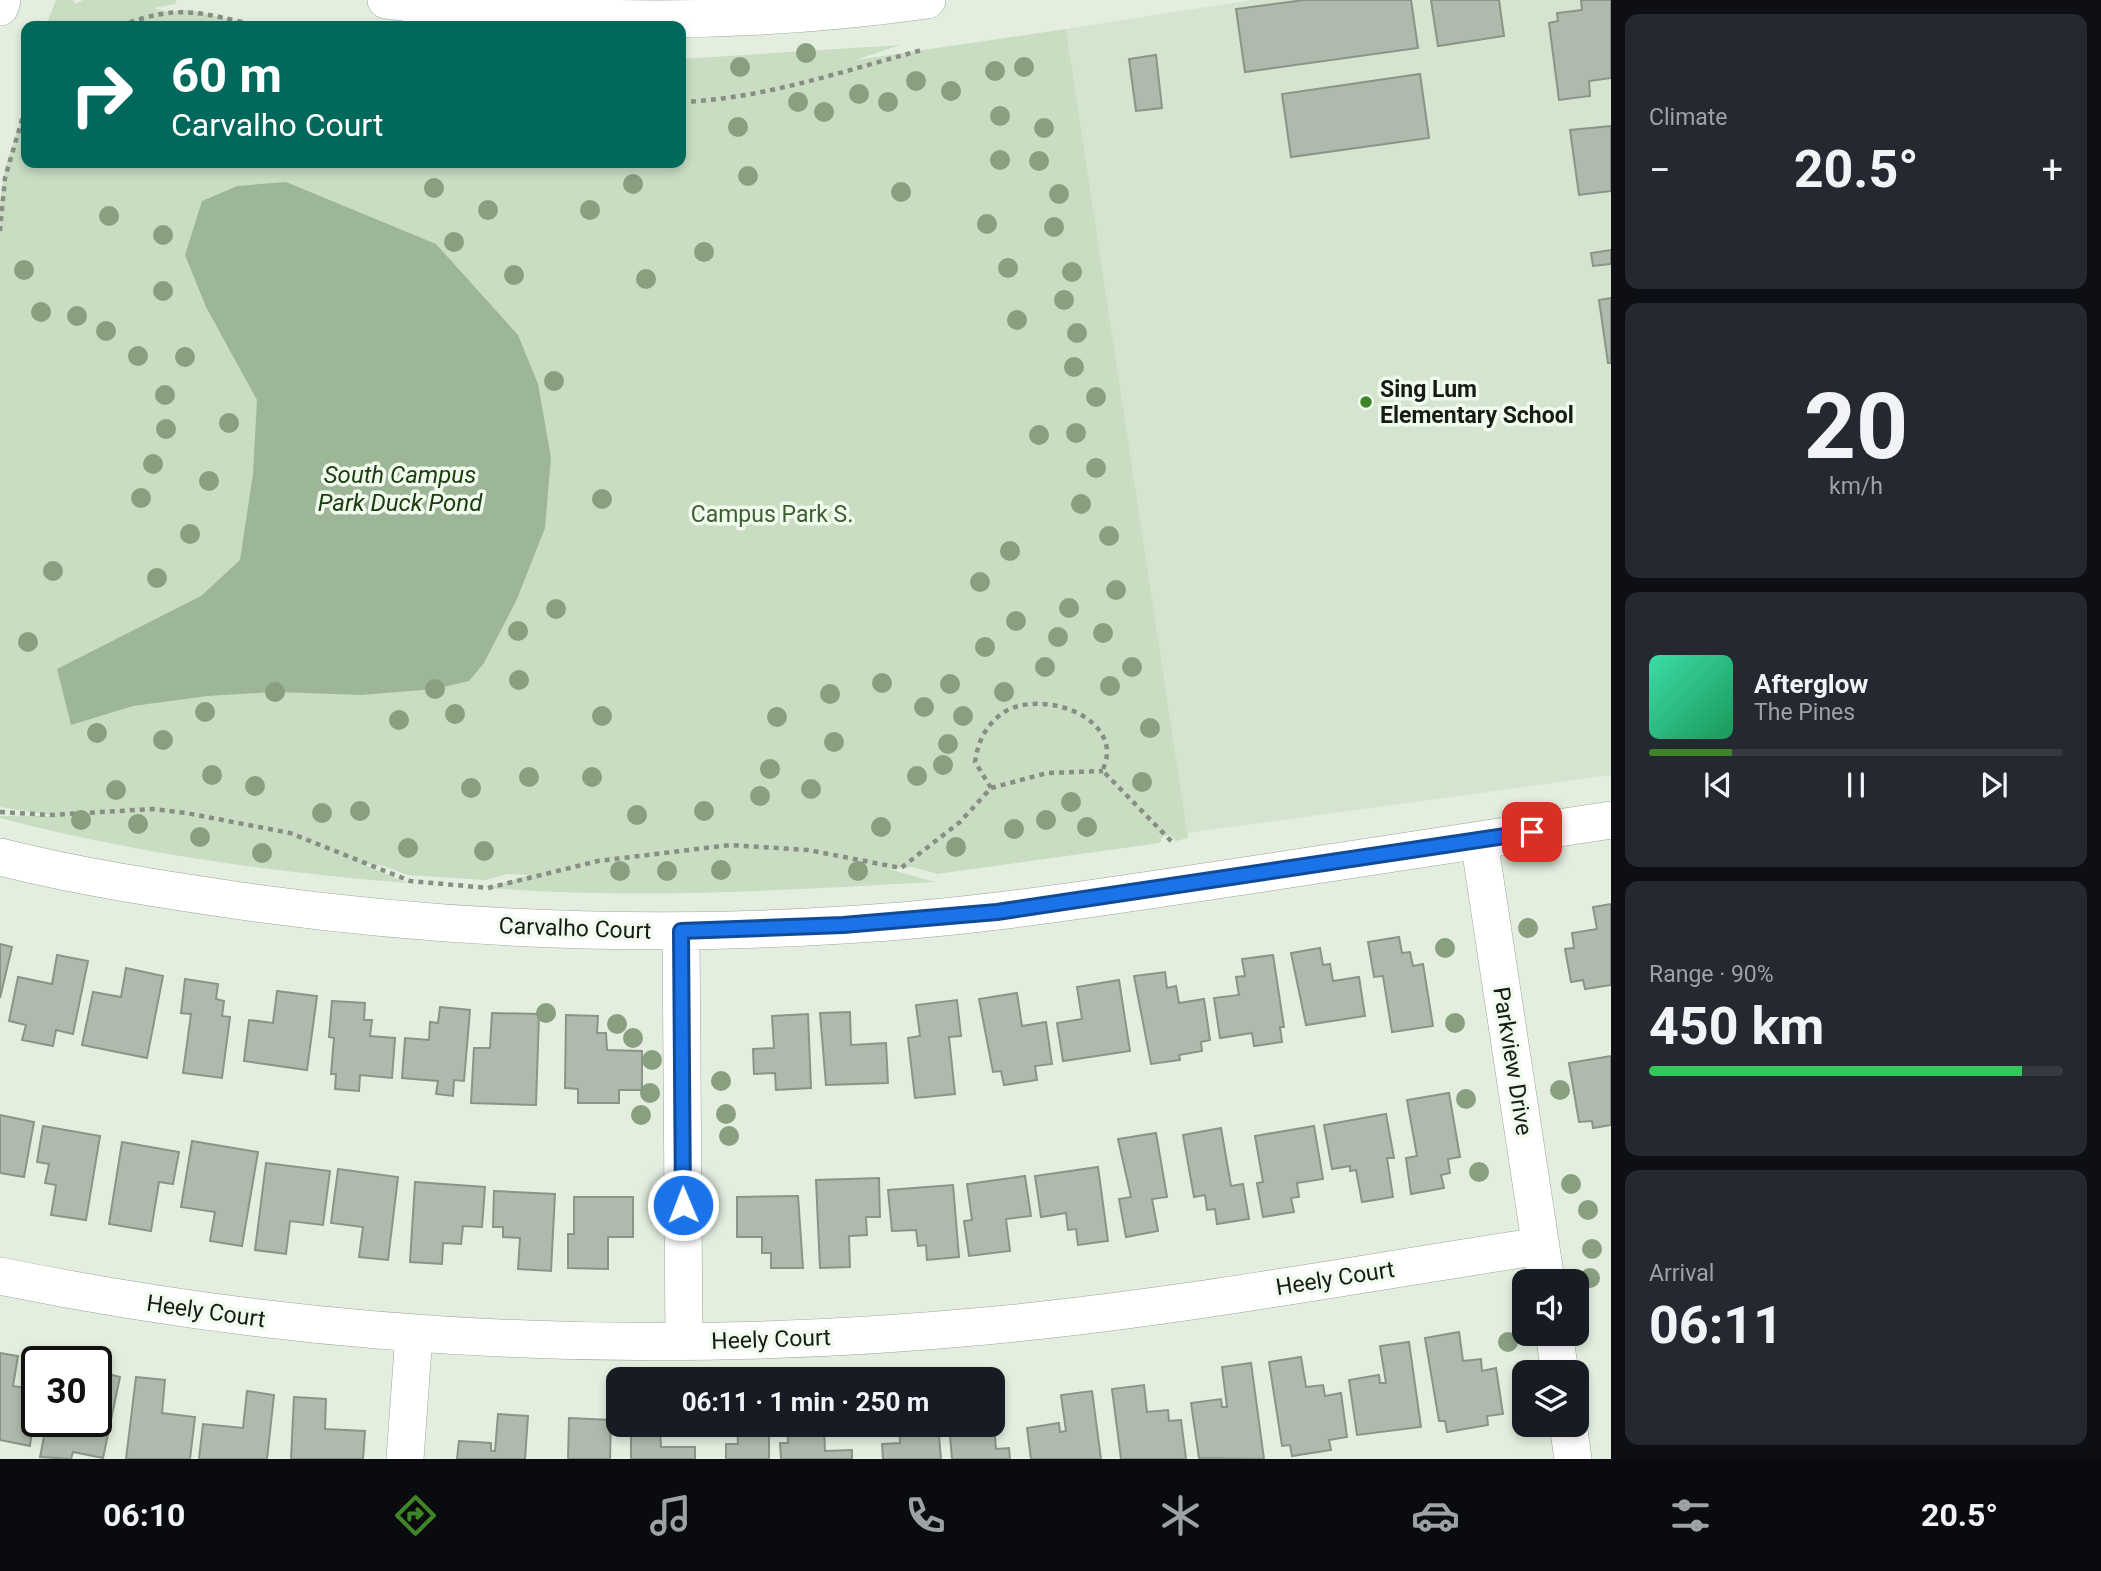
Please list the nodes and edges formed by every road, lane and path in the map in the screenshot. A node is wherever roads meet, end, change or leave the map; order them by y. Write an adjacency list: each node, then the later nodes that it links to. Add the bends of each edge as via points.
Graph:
1 (2, 0): 4 (street)
2 (386, 0): 3 (street, via 573,17 679,18 786,15)
3 (927, 0)
4 (0, 7)
5 (136, 21): 6 (path, via 189,10)
6 (238, 21)
7 (922, 50): 8 (path, via 754,94)
8 (686, 102)
9 (21, 123): 10 (path, via 5,178)
10 (0, 231)
11 (1103, 771): 12 (path, via 1047,773); 12 (path, via 1107,749 1094,723 1050,704 1023,706 1001,714 979,740 975,762); 16 (path)
12 (991, 788): 13 (path, via 960,822 901,868 808,850 730,845 598,861 488,888 410,881 290,833 186,813 153,809 50,815)
13 (0, 812)
14 (1611, 820): 15 (street, Carvalho Court)
15 (1479, 840): 18 (street, Carvalho Court, via 997,912 843,925); 19 (street, Parkview Drive)
16 (1172, 843)
17 (0, 857): 18 (street, Carvalho Court, via 170,891 322,912 527,928)
18 (681, 931): 22 (street)
19 (1544, 1264): 22 (street, Heely Court, via 999,1325 811,1339)
20 (0, 1276): 21 (street, Heely Court, via 182,1309)
21 (414, 1334): 22 (street, Heely Court); 24 (street)
22 (684, 1342)
23 (1570, 1437): 25 (street)
24 (405, 1459)
25 (1573, 1459)

